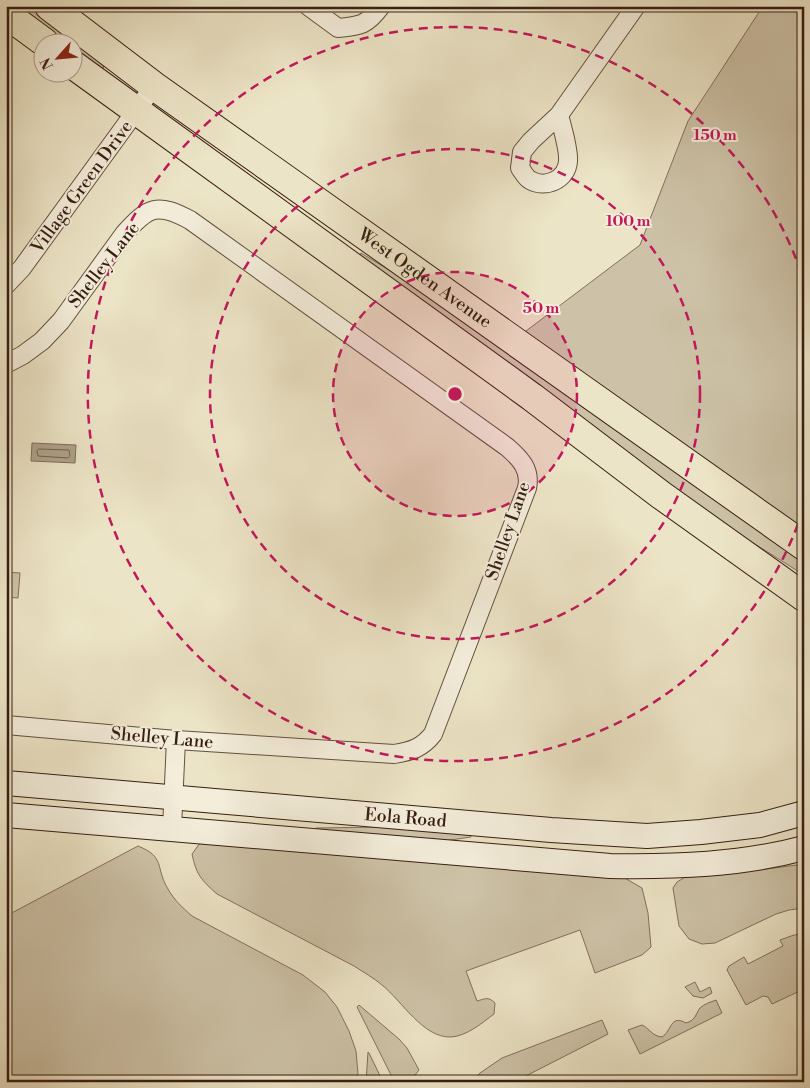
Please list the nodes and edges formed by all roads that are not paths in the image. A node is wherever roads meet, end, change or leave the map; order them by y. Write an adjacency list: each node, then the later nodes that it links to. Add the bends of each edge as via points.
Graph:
1 (49, 6): 8 (main road, West Ogden Avenue)
2 (308, 6): 3 (street, via 338,28 359,26 370,20)
3 (381, 6)
4 (636, 6): 10 (street)
5 (6, 14): 6 (main road)
6 (32, 33)
7 (82, 71): 9 (main road, West Ogden Avenue)
8 (154, 86): 9 (street, Village Green Drive); 13 (main road, West Ogden Avenue)
9 (137, 112): 11 (street, Village Green Drive); 14 (main road, West Ogden Avenue)
10 (559, 115)
11 (6, 285)
12 (6, 364): 16 (street, Shelley Lane, via 42,341 124,234 146,212 159,208 190,220 507,447 526,466 527,488 433,734 422,746 394,754)
13 (804, 546)
14 (804, 596)
15 (6, 725): 16 (street, Shelley Lane)
16 (176, 740): 18 (street)
17 (6, 783): 18 (main road, Eola Road)
18 (173, 797): 19 (main road, Eola Road, via 647,836 760,825); 21 (street)
19 (804, 813)
20 (6, 815): 21 (main road, Eola Road)
21 (172, 828): 22 (main road, Eola Road, via 610,866 697,864 757,858)
22 (804, 848)

